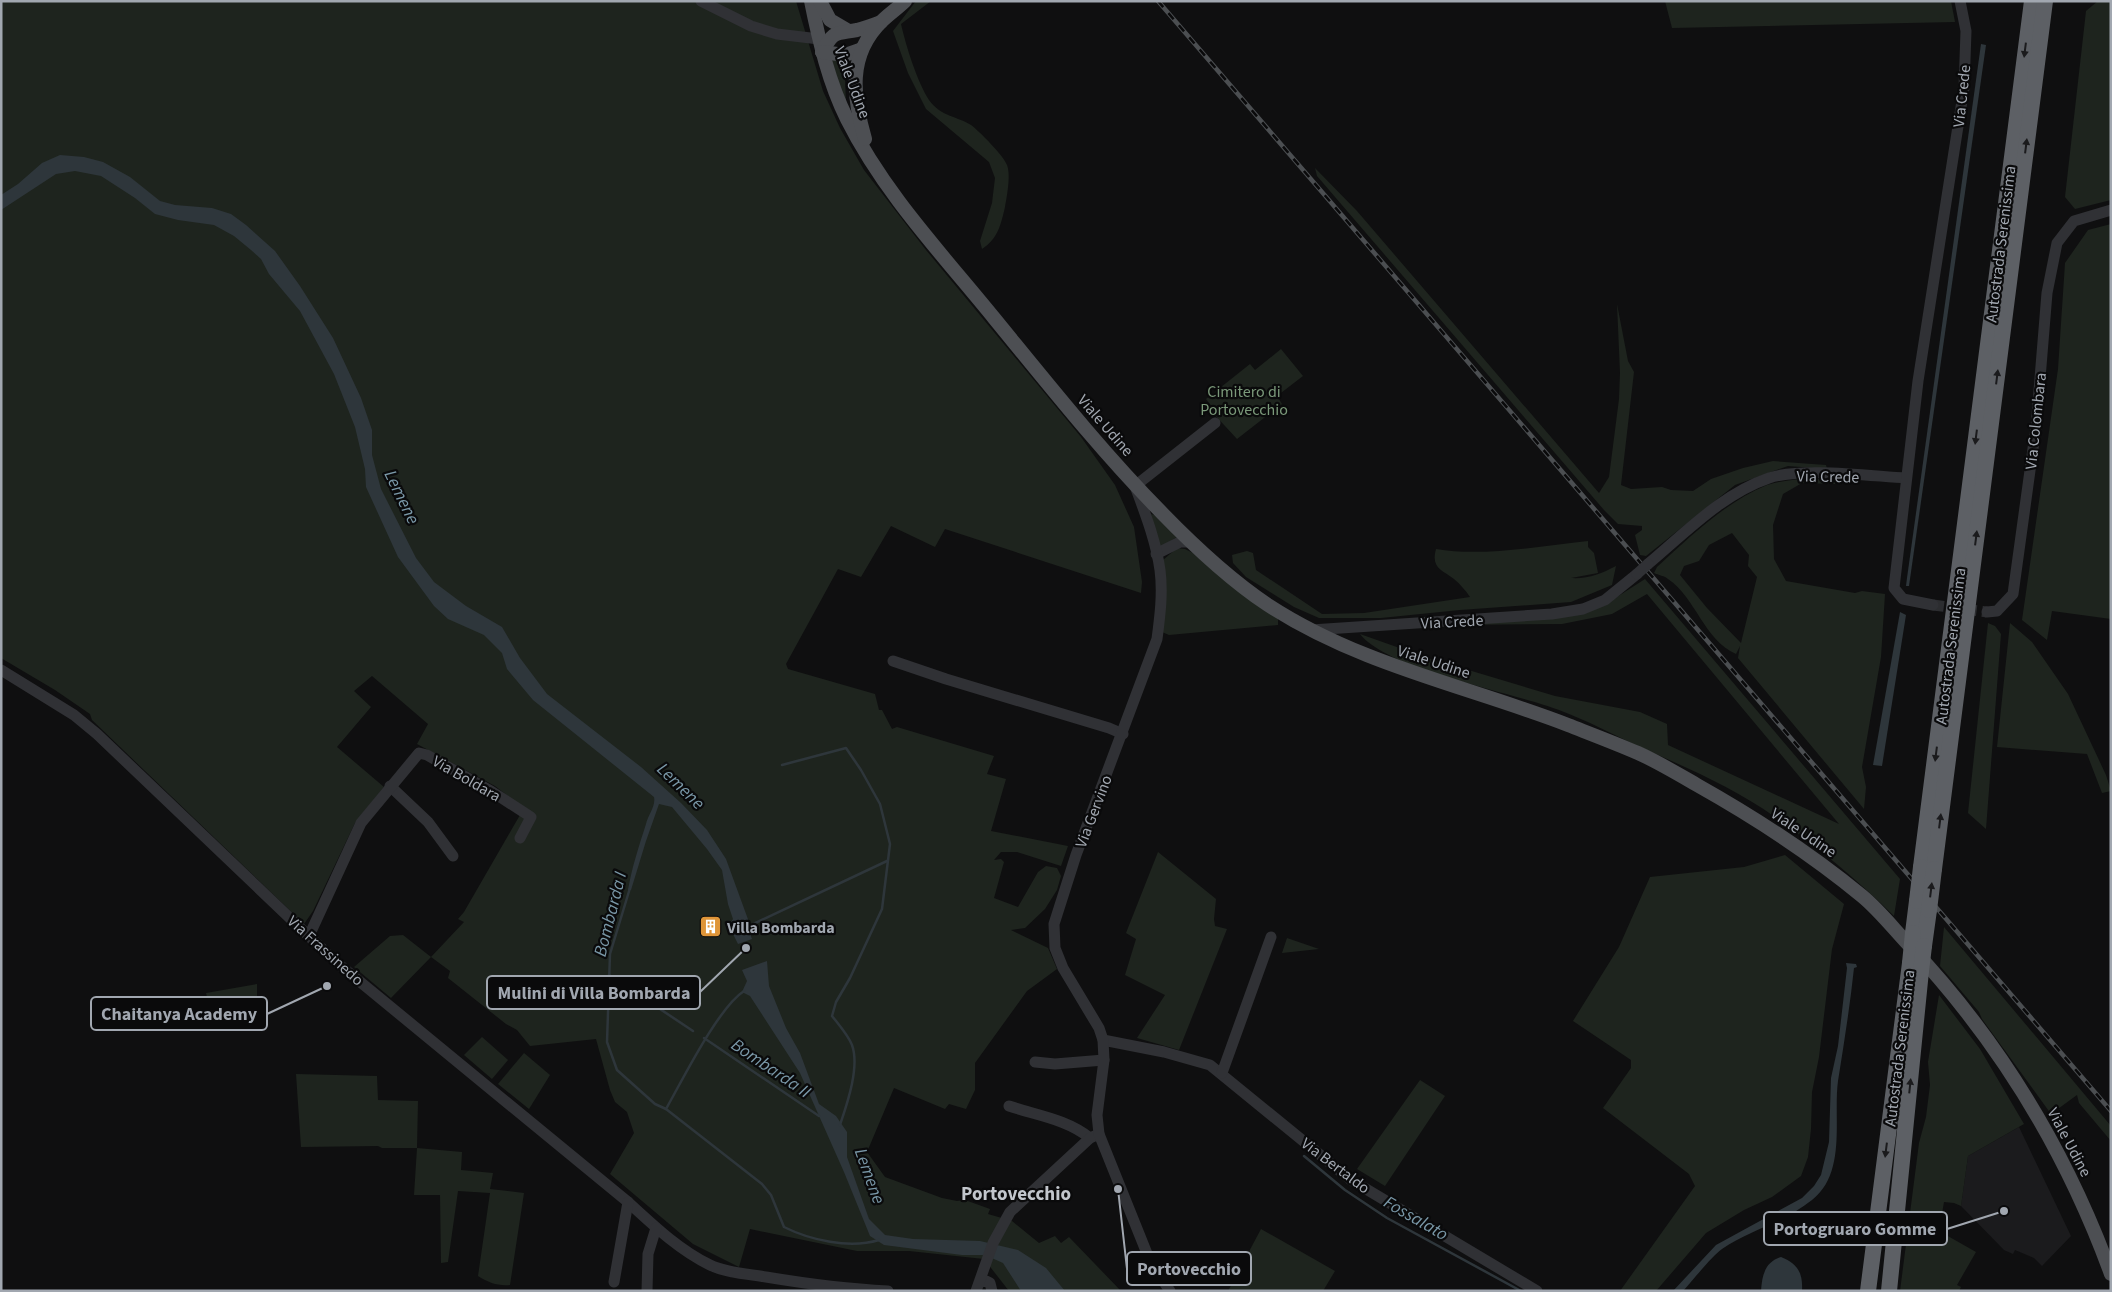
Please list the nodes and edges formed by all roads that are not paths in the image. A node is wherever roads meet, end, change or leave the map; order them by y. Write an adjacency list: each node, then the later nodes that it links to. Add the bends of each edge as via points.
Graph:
1 (701, 1): 10 (street, via 751,26)
2 (811, 1): 10 (main road, Viale Udine)
3 (820, 1): 9 (main road, via 830,20)
4 (906, 1): 8 (main road)
5 (1960, 1): 15 (street, Via Crede, via 1966,30 1964,88)
6 (2032, 1): 28 (highway, Autostrada Serenissima, one-way to 28)
7 (2045, 1): 28 (highway, Autostrada Serenissima, one-way to 7)
8 (881, 22): 9 (main road); 11 (main road)
9 (847, 30): 10 (main road)
10 (821, 45): 11 (main road, via 845,55); 12 (main road, Viale Udine, via 846,117)
11 (862, 49): 12 (main road, via 855,86 858,117)
12 (869, 157): 16 (main road, Viale Udine, via 902,206)
13 (2111, 210): 20 (street, Via Colombara, via 2074,221 2057,243 2047,294 2036,427 2013,594 1997,611)
14 (1215, 423): 16 (street)
15 (1906, 478): 19 (street, via 1894,588 1903,599); 21 (street, Via Crede, bridge, via 1797,474 1770,478 1712,510 1605,600 1583,609 1543,615)
16 (1135, 486): 17 (main road, Viale Udine); 18 (street, Via Gervino)
17 (1189, 542): 18 (street, via 1180,542); 21 (main road, Viale Udine, via 1267,604)
18 (1156, 554): 24 (street, Via Gervino, via 1161,602 1158,639)
19 (1934, 605)
20 (1987, 612)
21 (1311, 630): 41 (main road, Viale Udine, via 1374,660 1533,712 1642,754 1735,806 1825,867 1867,900 1968,1012 2020,1087 2063,1161)
22 (893, 661): 24 (street)
23 (1, 670): 30 (street, Via Frassinedo, via 74,715 97,734)
24 (1123, 734): 33 (street, Via Gervino, via 1076,856 1054,924 1054,948 1063,968)
25 (390, 786): 26 (street, Via Boldara, via 422,752 531,818); 27 (street, via 428,822); 30 (street, Via Boldara, via 356,831)
26 (520, 838)
27 (453, 856)
28 (1928, 868): 29 (highway, Autostrada Serenissima, bridge)
29 (1923, 905): 32 (highway, Autostrada Serenissima, bridge, via 1924,946); 32 (highway, Autostrada Serenissima, bridge, via 1913,933)
30 (309, 936): 39 (street, Via Frassinedo, via 336,962)
31 (1271, 937): 36 (street)
32 (1916, 967): 49 (highway, Autostrada Serenissima, one-way to 49); 50 (highway, Autostrada Serenissima, one-way to 32)
33 (1107, 1040): 34 (street, Via Gervino); 36 (street, Via Bertaldo, via 1210,1065)
34 (1104, 1060): 35 (street, via 1054,1064); 38 (street, Via Gervino)
35 (1035, 1062)
36 (1222, 1073): 48 (street, Via Bertaldo, via 1351,1180)
37 (1009, 1106): 38 (street, via 1038,1113)
38 (1094, 1136): 43 (street, via 1010,1212 993,1242); 47 (street, via 1150,1261)
39 (628, 1202): 40 (street, Via Frassinedo); 42 (street)
40 (656, 1228): 44 (street, Via Frassinedo, via 702,1261 723,1269 825,1287); 45 (street, via 648,1254)
41 (2111, 1274)
42 (614, 1282)
43 (984, 1287)
44 (862, 1290): 46 (street, Via Frassinedo)
45 (647, 1291)
46 (888, 1291)
47 (1170, 1291)
48 (1537, 1291)
49 (1868, 1291)
50 (1889, 1291)

